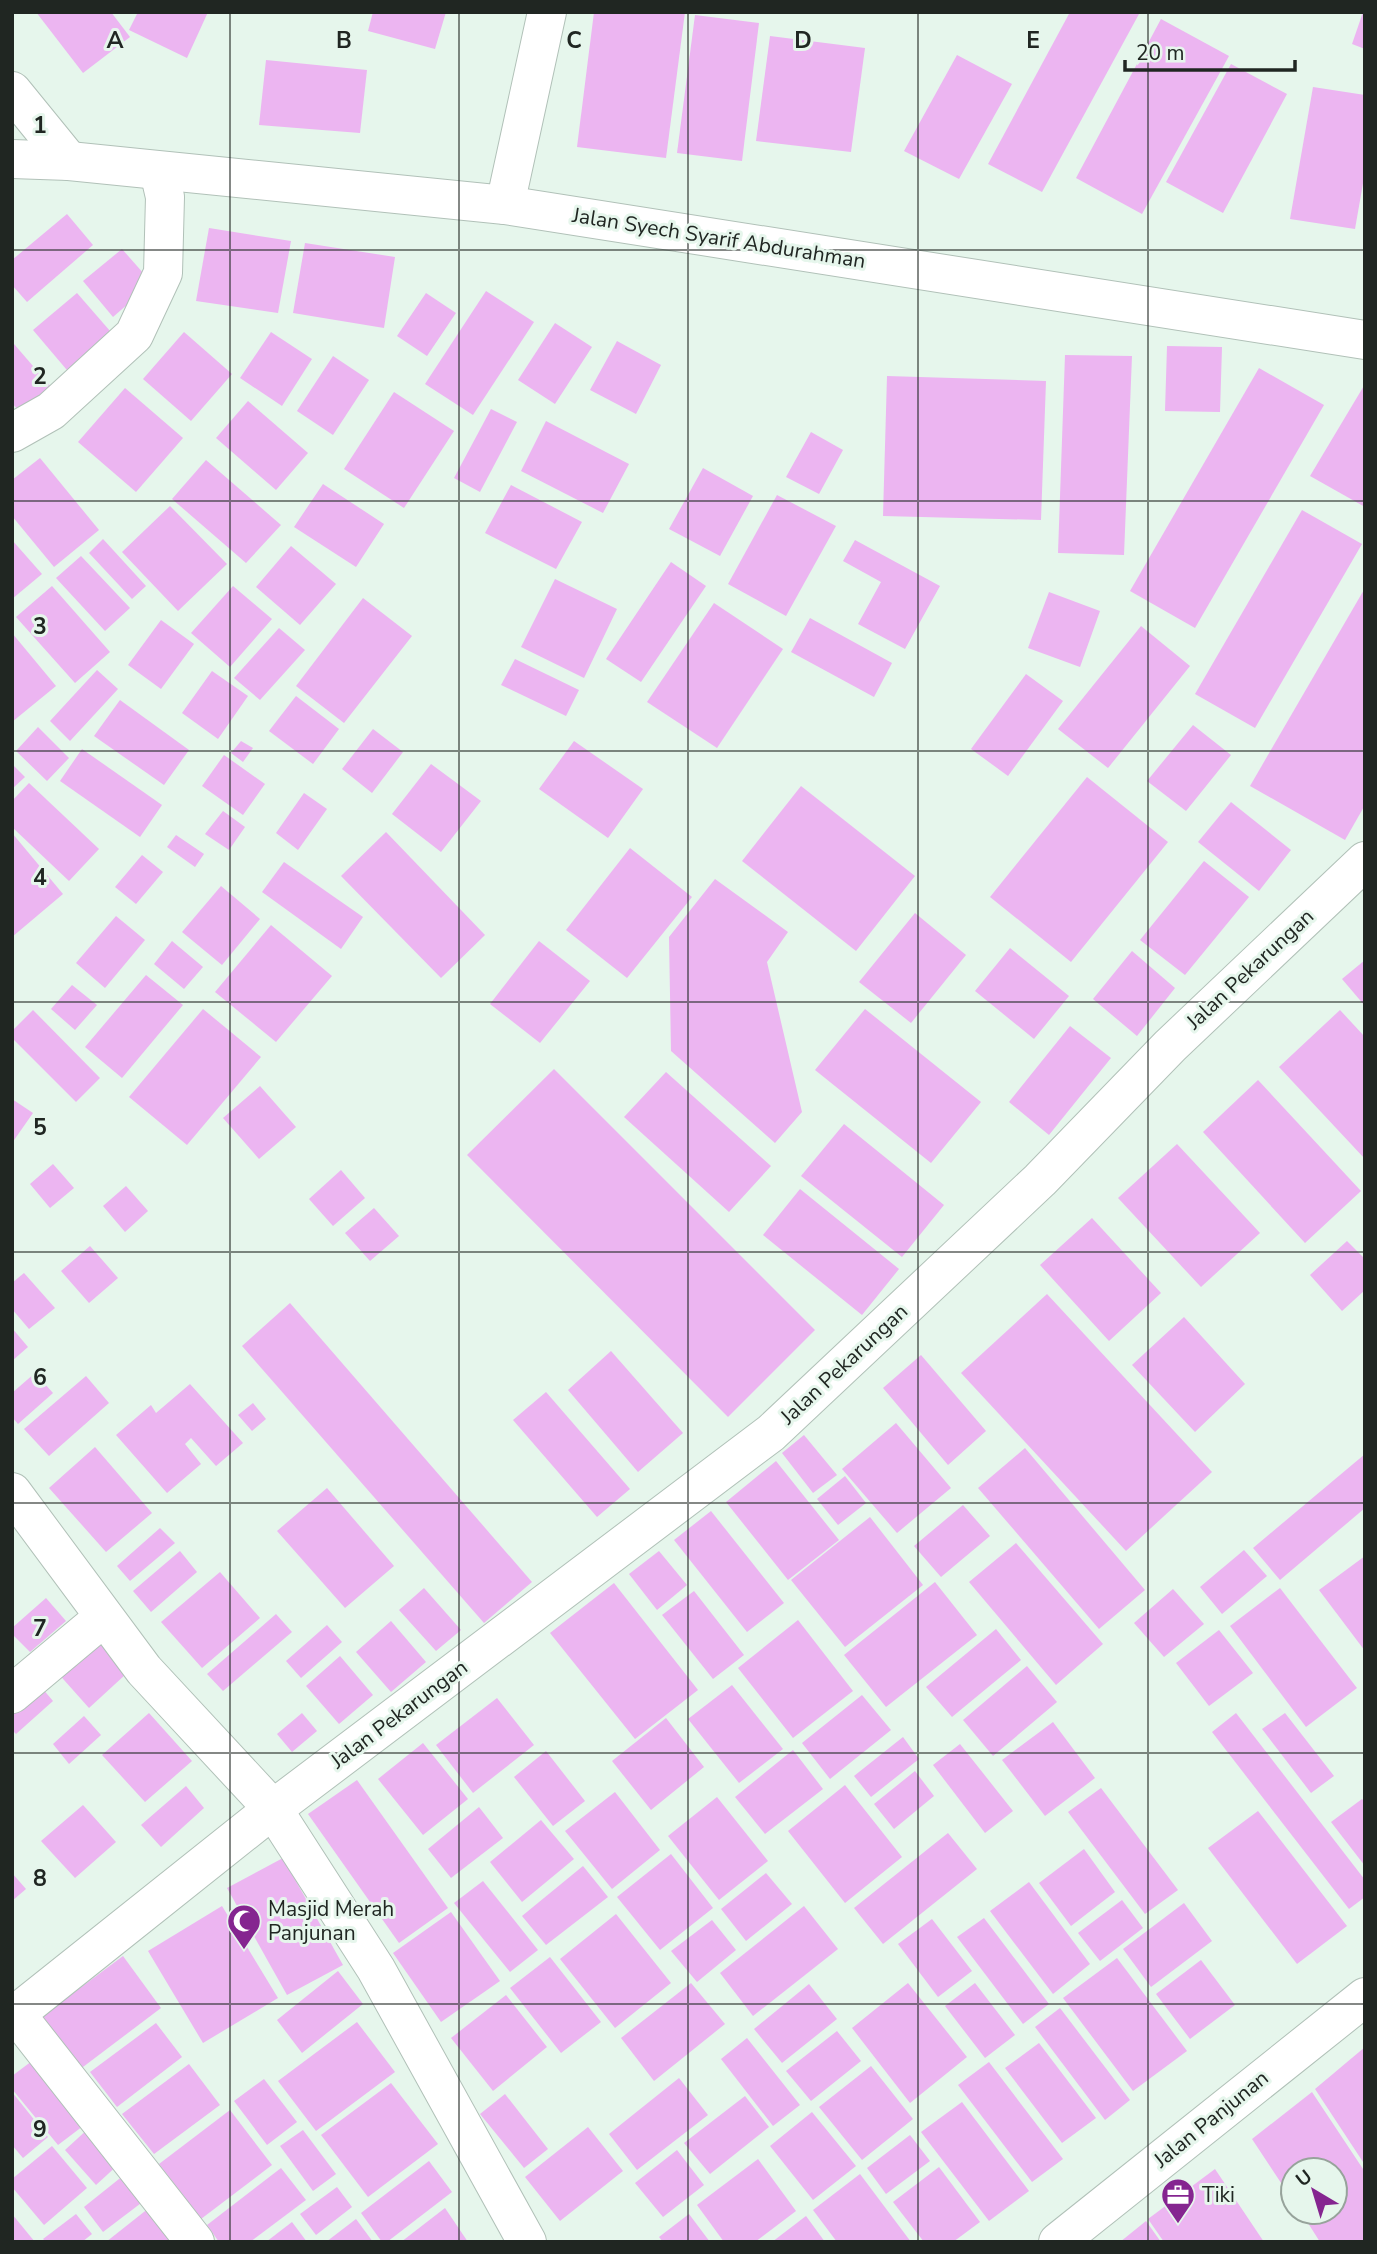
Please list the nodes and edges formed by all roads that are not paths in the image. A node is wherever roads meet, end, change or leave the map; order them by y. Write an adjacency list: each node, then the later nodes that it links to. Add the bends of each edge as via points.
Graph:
1 (547, 12): 6 (street)
2 (12, 91): 4 (street)
3 (12, 159): 4 (street, Jalan Syech Syarif Abdurahman)
4 (69, 161): 5 (street, Jalan Syech Syarif Abdurahman)
5 (159, 171): 6 (street, Jalan Syech Syarif Abdurahman); 8 (street, via 166,197 163,273 134,335 51,411)
6 (505, 205): 7 (street, Jalan Syech Syarif Abdurahman)
7 (1365, 340)
8 (12, 433)
9 (1365, 861): 13 (street, Jalan Pekarungan, via 1170,1046 1040,1181 771,1433)
10 (12, 1492): 11 (street)
11 (104, 1617): 12 (street); 13 (street, via 144,1670)
12 (12, 1694)
13 (273, 1810): 15 (street, Jalan Pekarungan); 17 (street, via 376,1969)
14 (1365, 1997): 18 (street, Jalan Panjunan)
15 (14, 2016): 16 (street)
16 (195, 2242)
17 (527, 2242)
18 (1058, 2242)

